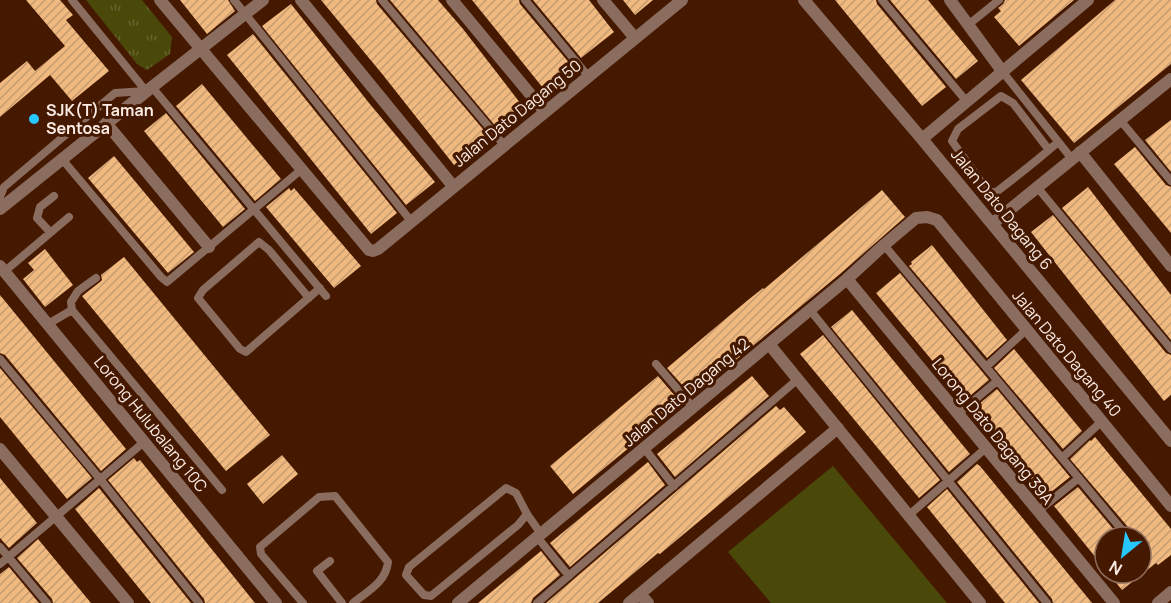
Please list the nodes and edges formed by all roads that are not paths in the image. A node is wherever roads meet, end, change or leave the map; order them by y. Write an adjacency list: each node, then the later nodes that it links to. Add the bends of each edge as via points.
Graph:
1 (72, 0): 23 (lane)
2 (160, 0): 19 (street)
3 (234, 0): 16 (lane)
4 (263, 0): 16 (street)
5 (301, 0): 37 (street)
6 (382, 0): 31 (lane)
7 (452, 0): 26 (street)
8 (525, 0): 21 (lane)
9 (603, 0): 18 (street)
10 (804, 0): 29 (street, Jalan Dato Dagang 6)
11 (882, 0): 25 (lane)
12 (950, 0): 17 (street)
13 (999, 0): 17 (lane)
14 (1088, 0): 20 (street)
15 (680, 1): 18 (street, Jalan Dato Dagang 50)
16 (246, 15): 19 (street); 45 (lane)
17 (968, 25): 20 (street)
18 (635, 38): 21 (street, Jalan Dato Dagang 50)
19 (200, 49): 23 (street); 35 (street)
20 (1002, 71): 25 (street); 30 (lane)
21 (588, 76): 26 (street, Jalan Dato Dagang 50)
22 (1167, 82): 24 (street); 27 (street)
23 (149, 89): 28 (street); 40 (lane, via 115,93 4,187); 42 (lane)
24 (1171, 96)
25 (967, 102): 29 (street)
26 (545, 112): 31 (street, Jalan Dato Dagang 50)
27 (1120, 120): 33 (street); 36 (lane)
28 (106, 123): 34 (street); 49 (street)
29 (922, 139): 46 (street, Jalan Dato Dagang 6)
30 (1058, 142): 32 (lane); 33 (lane)
31 (504, 145): 37 (street, Jalan Dato Dagang 50)
32 (1049, 150): 32 (lane, via 995,193 987,190 952,141 958,129 1001,96 1012,103)
33 (1076, 156): 38 (street); 50 (street)
34 (62, 159): 41 (street); 49 (lane, via 167,282)
35 (302, 169): 42 (lane); 45 (street, Jalan Dato Dagang 50, via 369,250 378,249)
36 (1171, 181)
37 (453, 186): 45 (street, Jalan Dato Dagang 50)
38 (1037, 187): 46 (street); 62 (lane)
39 (54, 196): 47 (lane, via 40,207 37,218)
40 (0, 197)
41 (0, 209)
42 (253, 209): 49 (lane); 54 (lane)
43 (69, 217): 47 (lane)
44 (937, 220): 48 (street, Jalan Dato Dagang 42, via 916,218); 60 (street, Jalan Dato Dagang 40)
45 (411, 221)
46 (992, 224): 72 (street, Jalan Dato Dagang 6)
47 (50, 232): 51 (lane)
48 (884, 245): 53 (street, Jalan Dato Dagang 42); 65 (lane)
49 (209, 247)
50 (1171, 266)
51 (2, 268): 59 (street, Lorong Hulubalang 10C)
52 (96, 278): 57 (lane, via 78,291 71,302)
53 (847, 279): 58 (street, Jalan Dato Dagang 42); 69 (street, Lorong Dato Dagang 39A)
54 (320, 288): 55 (lane); 56 (lane)
55 (326, 296)
56 (309, 298): 56 (lane, via 246,352 198,298 259,243)
57 (72, 310): 59 (lane); 82 (lane)
58 (810, 310): 61 (street, Jalan Dato Dagang 42); 80 (lane)
59 (48, 324): 73 (street, Lorong Hulubalang 10C)
60 (1026, 330): 65 (lane); 70 (street, Jalan Dato Dagang 40)
61 (769, 344): 66 (street); 68 (street, Jalan Dato Dagang 42)
62 (1171, 349)
63 (0, 359): 79 (lane)
64 (656, 364): 68 (lane)
65 (986, 367): 67 (lane)
66 (798, 380): 71 (street); 81 (lane)
67 (998, 381): 69 (lane); 77 (lane)
68 (693, 407): 74 (street, Jalan Dato Dagang 42)
69 (958, 414): 75 (street, Lorong Dato Dagang 39A)
70 (1102, 421): 77 (lane); 83 (street, Jalan Dato Dagang 40)
71 (838, 428): 86 (street); 96 (street)
72 (1170, 439)
73 (144, 442): 79 (lane); 100 (street, Lorong Hulubalang 10C)
74 (644, 448): 81 (lane); 89 (street, Jalan Dato Dagang 42)
75 (986, 448): 80 (lane); 84 (street, Lorong Dato Dagang 39A)
76 (0, 449): 87 (street)
77 (1062, 458): 78 (lane)
78 (1079, 478): 84 (lane); 88 (lane)
79 (100, 479): 87 (lane); 99 (lane)
80 (948, 481): 86 (lane); 108 (lane)
81 (674, 486): 94 (lane)
82 (222, 490)
83 (1171, 507)
84 (1038, 511): 109 (street, Lorong Dato Dagang 39A)
85 (527, 514): 85 (lane, via 431,596 424,595 406,575 409,567 506,488 516,493); 89 (lane)
86 (909, 515): 107 (street)
87 (56, 517): 91 (lane); 98 (street)
88 (1118, 525)
89 (539, 536): 94 (lane); 104 (street, Jalan Dato Dagang 42)
90 (0, 547): 91 (lane)
91 (8, 557): 93 (lane); 97 (lane)
92 (330, 561): 102 (lane, via 316,571)
93 (0, 564)
94 (569, 576): 105 (lane)
95 (1171, 592): 110 (street)
96 (644, 598): 106 (street)
97 (47, 603)
98 (128, 603)
99 (199, 603)
100 (276, 603)
101 (303, 603): 103 (lane, via 261,555 260,546 319,497 334,496 388,562 382,580)
102 (342, 603)
103 (353, 603)
104 (458, 603)
105 (537, 603)
106 (629, 603)
107 (980, 603)
108 (1047, 603)
109 (1114, 603)
110 (1158, 603)

